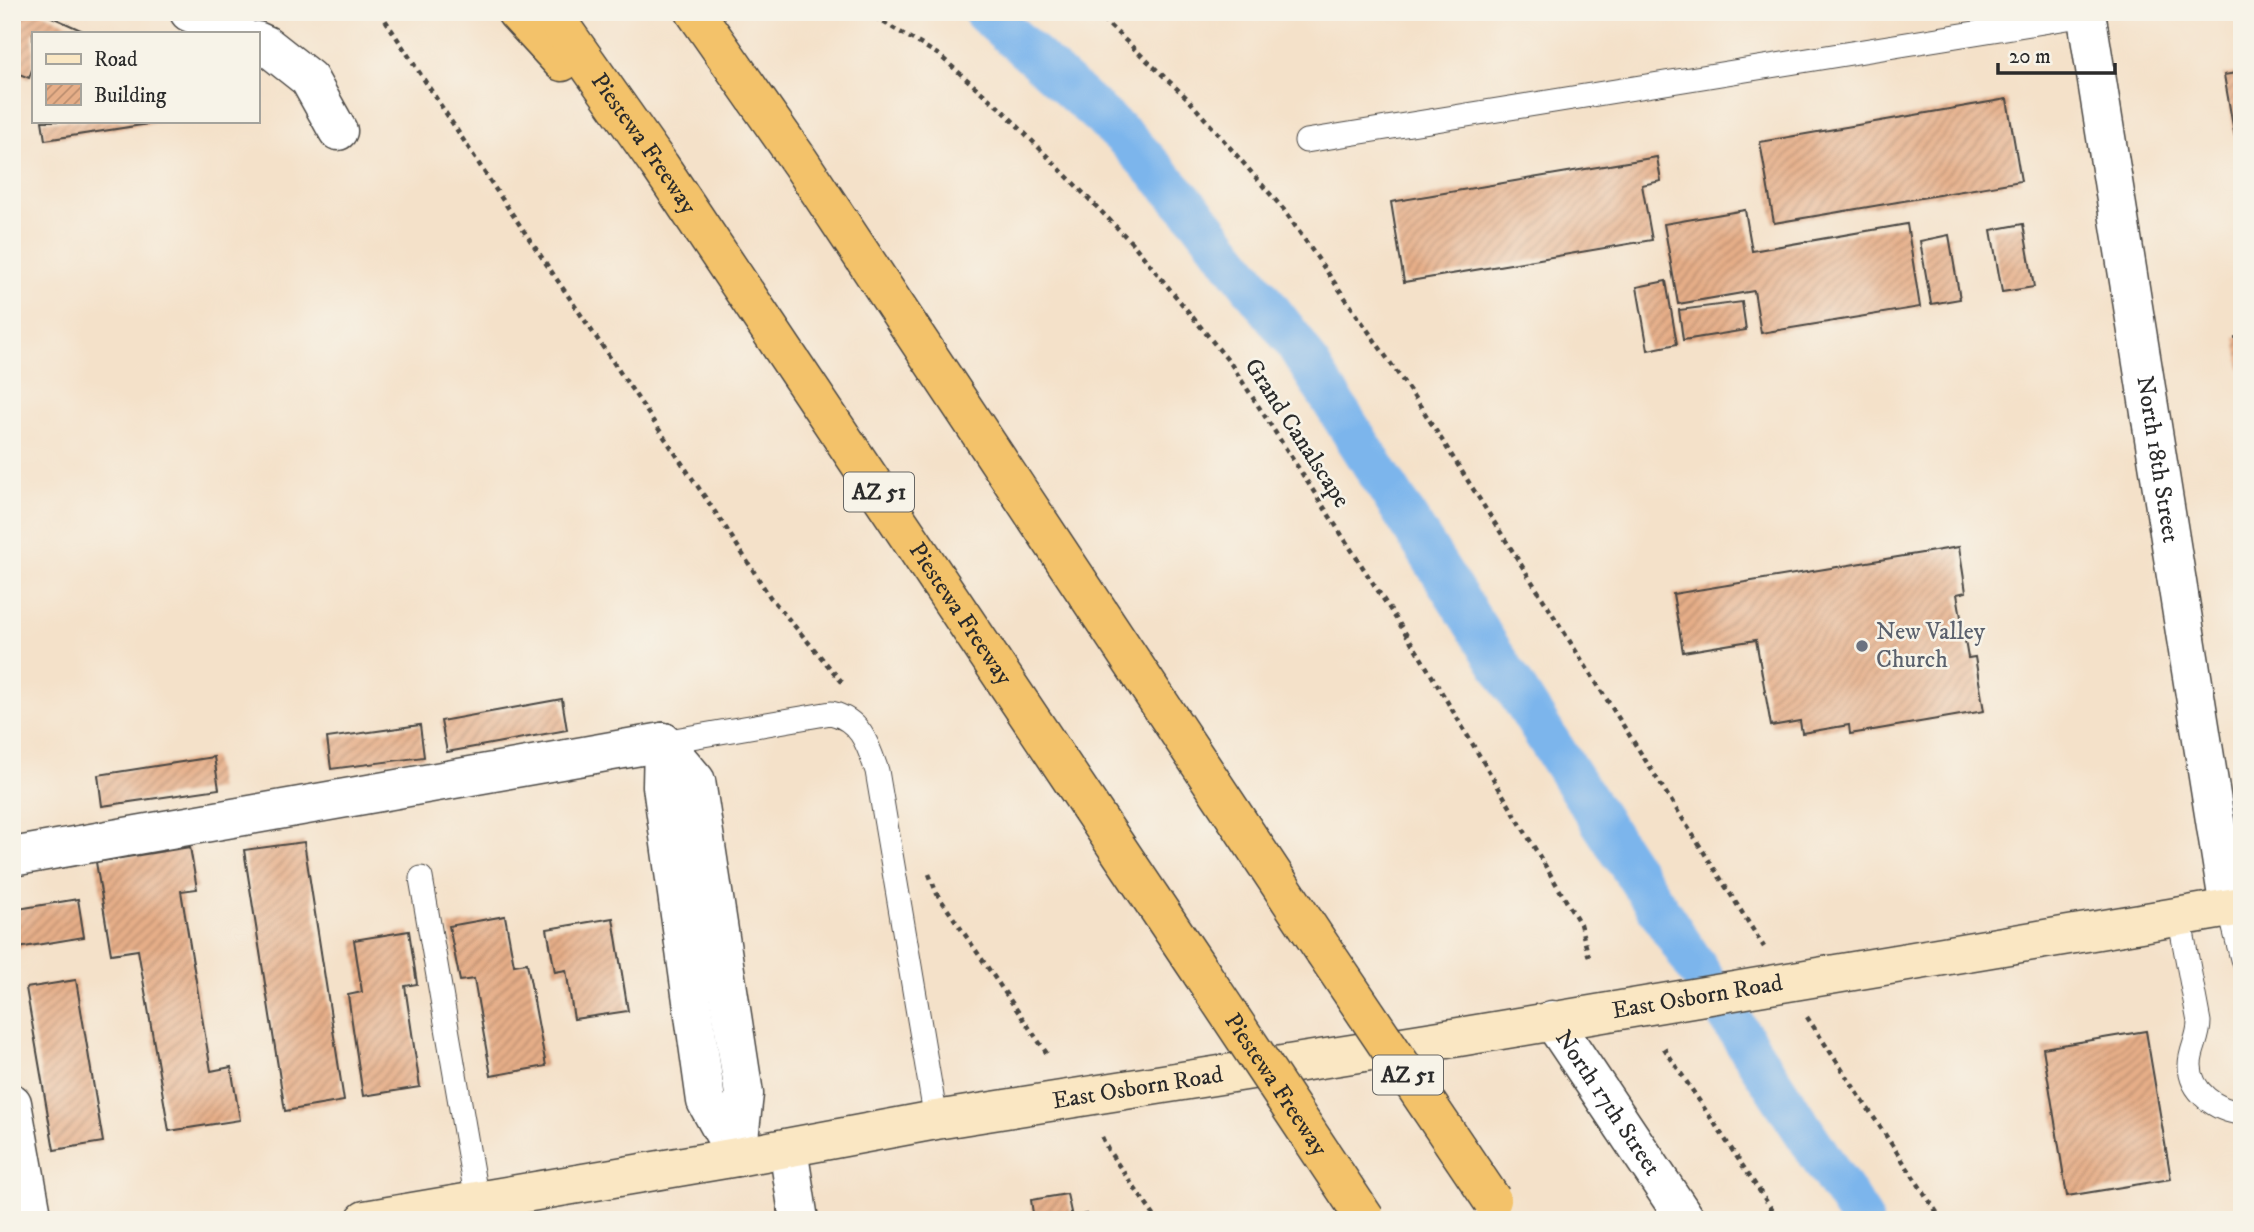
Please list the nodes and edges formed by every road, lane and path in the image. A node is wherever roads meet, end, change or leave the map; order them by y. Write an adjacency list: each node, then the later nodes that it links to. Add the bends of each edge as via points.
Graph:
1 (189, 12): 10 (street)
2 (380, 12): 16 (path, via 770,597)
3 (516, 12): 15 (highway)
4 (551, 12): 15 (highway, Piestewa Freeway / AZ 51)
5 (695, 12): 14 (highway, AZ 51)
6 (717, 12): 14 (highway)
7 (866, 12): 25 (path, Grand Canalscape, via 939,55 1004,112 1132,244 1231,363 1431,675 1580,925)
8 (1095, 12): 23 (path, via 1187,98 1284,210 1421,407)
9 (2086, 13): 13 (lane); 21 (street, North 18th Street)
10 (236, 32)
11 (259, 42): 12 (street, via 309,79)
12 (338, 131)
13 (1306, 141)
14 (800, 162): 37 (highway, AZ 51, bridge)
15 (660, 166): 42 (highway, Piestewa Freeway / AZ 51, bridge)
16 (849, 691)
17 (663, 743): 18 (street); 32 (lane, via 831,713 845,716 858,729 877,771); 35 (street, via 696,782 744,1094)
18 (12, 858)
19 (924, 864): 29 (path, via 937,894)
20 (421, 878): 36 (lane)
21 (2235, 907): 22 (main road, East Osborn Road); 24 (lane)
22 (2179, 916): 26 (main road, East Osborn Road); 31 (lane, via 2199,1022 2190,1066 2194,1083 2221,1109)
23 (1756, 934)
24 (2242, 959)
25 (1590, 961)
26 (1552, 1020): 32 (main road, East Osborn Road); 43 (street, North 17th Street)
27 (1815, 1028): 45 (path)
28 (1664, 1048): 44 (path)
29 (1048, 1055)
30 (12, 1103): 38 (street)
31 (2242, 1113)
32 (936, 1121): 34 (main road, East Osborn Road)
33 (1102, 1137): 41 (path)
34 (788, 1148): 35 (main road, East Osborn Road); 40 (street)
35 (737, 1157): 36 (main road, East Osborn Road)
36 (477, 1201): 39 (main road, East Osborn Road)
37 (1498, 1210)
38 (33, 1220)
39 (365, 1220)
40 (799, 1220)
41 (1157, 1220)
42 (1366, 1220)
43 (1686, 1220)
44 (1779, 1220)
45 (1942, 1220)

